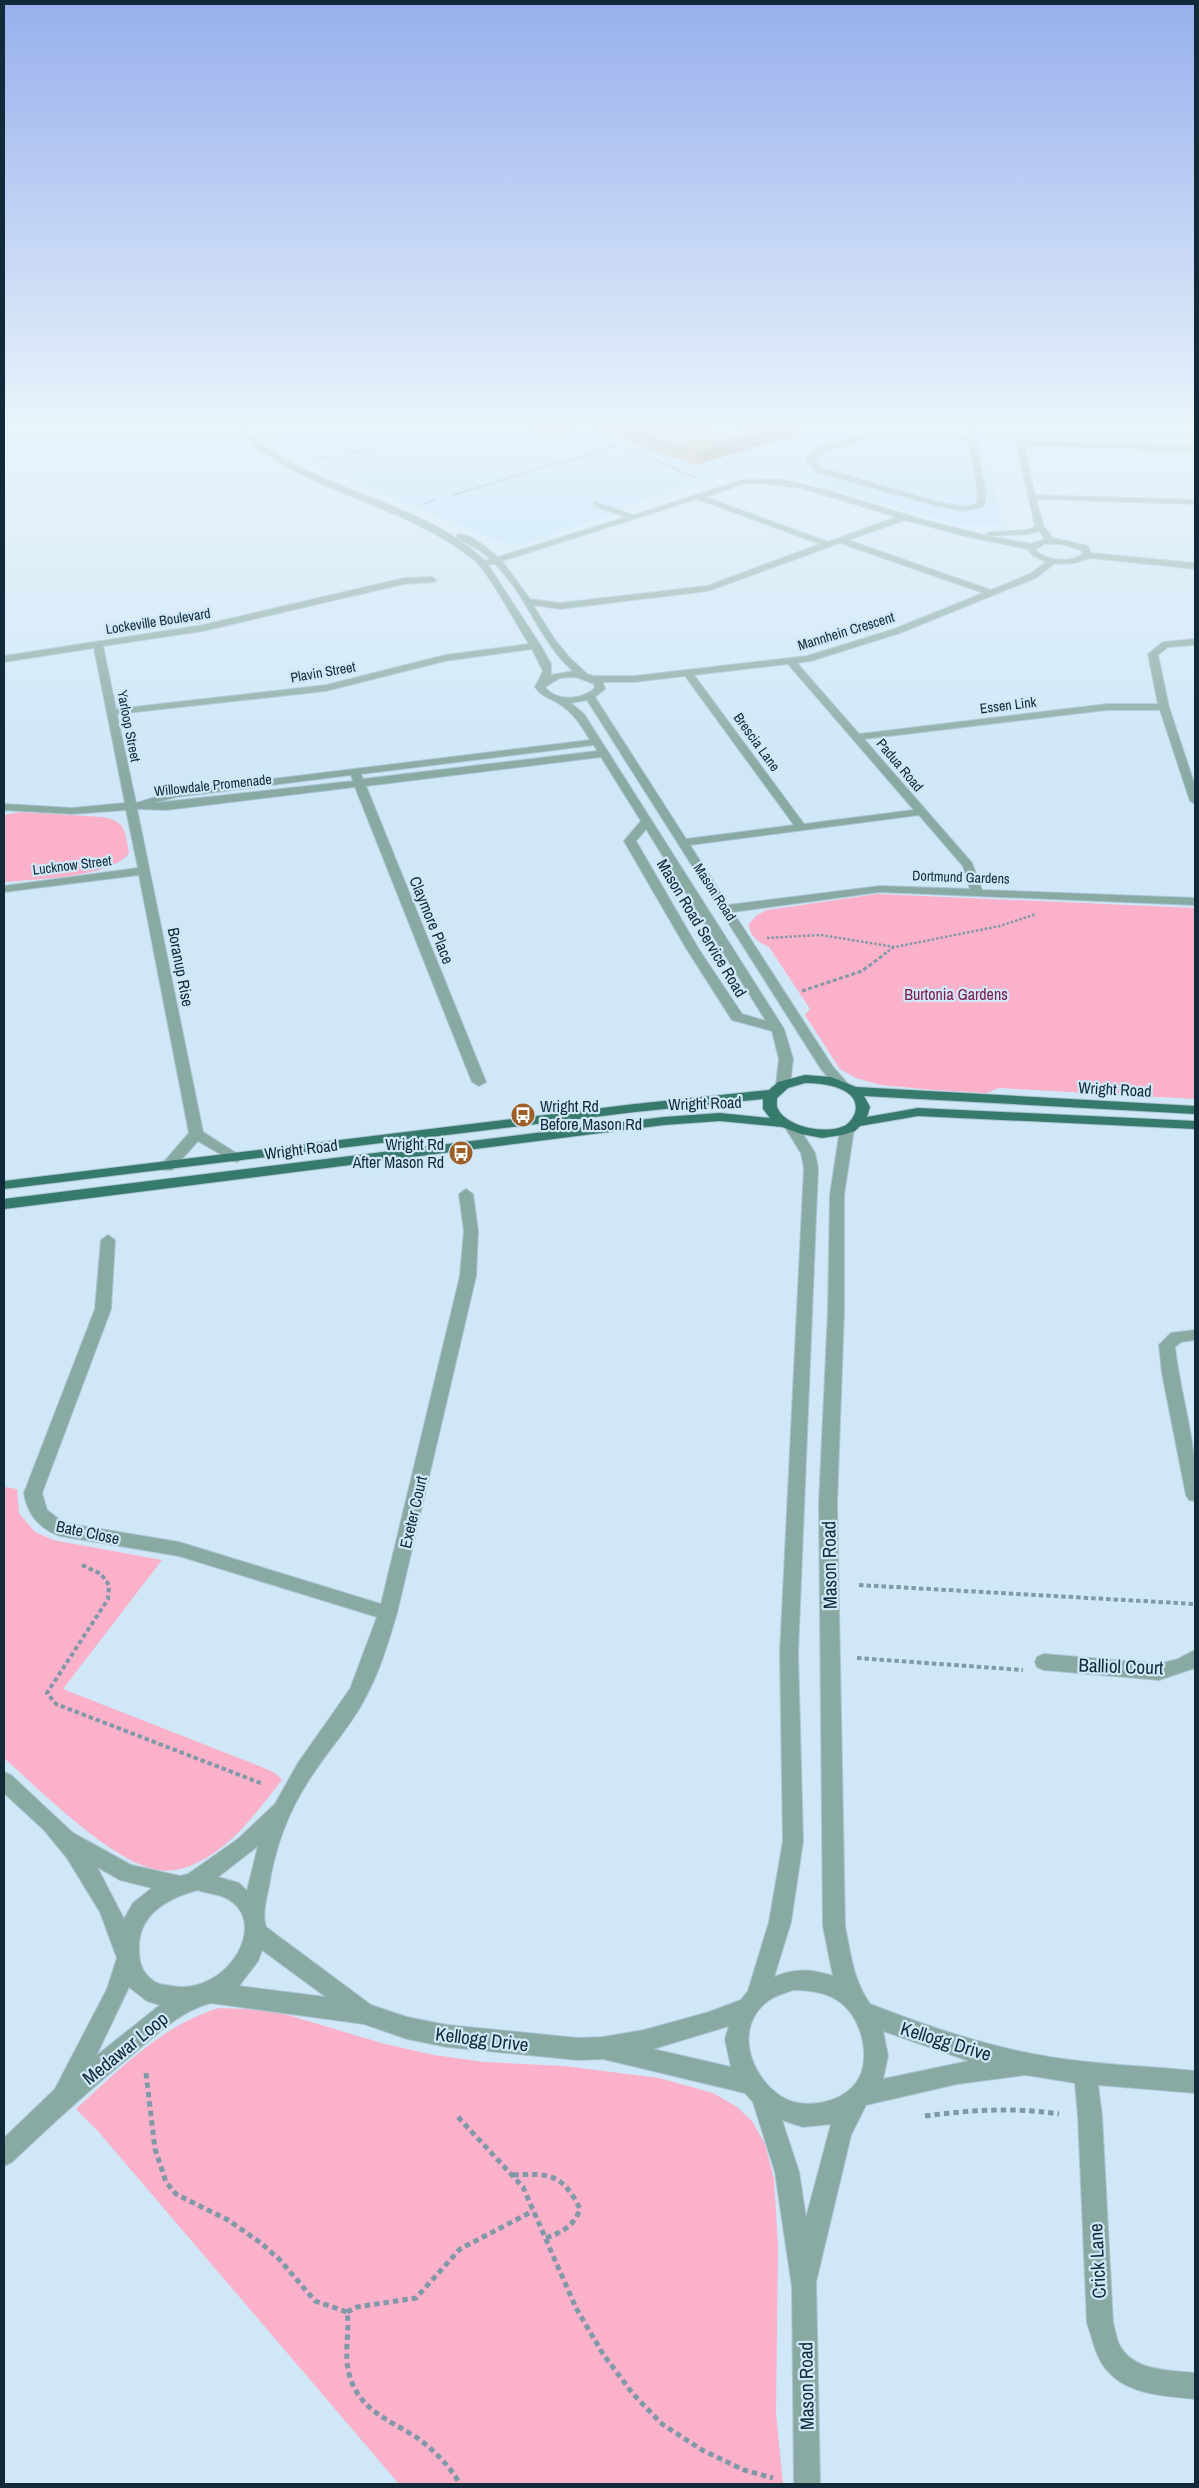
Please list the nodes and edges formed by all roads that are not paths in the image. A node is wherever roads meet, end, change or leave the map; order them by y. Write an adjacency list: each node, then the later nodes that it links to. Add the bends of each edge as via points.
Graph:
1 (449, 541): 13 (street)
2 (469, 541): 11 (street)
3 (560, 541): 11 (street)
4 (819, 541): 8 (street)
5 (842, 541): 8 (street); 16 (street)
6 (1002, 541): 9 (street)
7 (1051, 541): 9 (street); 10 (street, via 1078,545 1088,551)
8 (830, 545): 18 (street, via 708,588)
9 (1032, 547): 12 (street, via 1037,556)
10 (1088, 555): 12 (street, via 1071,561); 14 (street)
11 (496, 558): 13 (street); 17 (street)
12 (1052, 560): 16 (street, Mannhein Crescent, via 1033,576)
13 (480, 561): 22 (street)
14 (1195, 566)
15 (432, 580): 21 (street, Lockeville Boulevard, via 404,581 229,623)
16 (991, 593): 24 (street, Mannhein Crescent, via 881,637)
17 (526, 601): 18 (street); 19 (street)
18 (560, 606): 19 (street)
19 (536, 617): 26 (street, via 569,665)
20 (1195, 642): 33 (street, via 1166,644 1153,654)
21 (98, 645): 23 (street, Lockeville Boulevard); 34 (street, Yarloop Street)
22 (536, 646): 29 (street, via 548,671); 34 (street, Plavin Street, via 445,658 326,688)
23 (4, 659)
24 (791, 662): 25 (street, Mannhein Crescent); 35 (street, Padua Road)
25 (688, 673): 28 (street, Mannhein Crescent); 45 (street, Brescia Lane)
26 (583, 675): 27 (street, Mannhein Crescent); 29 (street, via 558,675)
27 (594, 679): 28 (street, Mannhein Crescent); 30 (street)
28 (634, 679): 30 (street, Mannhein Crescent)
29 (544, 680): 32 (street, Mason Road, via 541,690)
30 (600, 689): 31 (street, Mannhein Crescent)
31 (590, 696): 32 (street); 46 (street, Mason Road)
32 (558, 698): 36 (street, Mason Road, via 579,714)
33 (1164, 707): 35 (street, Essen Link, via 1107,707); 40 (street)
34 (112, 712): 41 (street, Yarloop Street)
35 (857, 737): 43 (street, Padua Road)
36 (596, 742): 37 (street, Mason Road); 38 (street, Willowdale Promenade)
37 (604, 754): 39 (street, Willowdale Promenade); 44 (street, Mason Road)
38 (355, 771): 39 (street, Claymore Place); 41 (street, Willowdale Promenade, via 175,794)
39 (359, 784): 41 (street, Willowdale Promenade, via 166,807); 53 (street, Claymore Place)
40 (1195, 801)
41 (134, 806): 42 (street, Willowdale Promenade, via 72,811); 47 (street, Boranup Rise)
42 (4, 807)
43 (920, 812): 45 (street); 49 (street, Padua Road, via 968,865)
44 (646, 820): 52 (street, Mason Road); 52 (street, Mason Road Service Road, via 630,841 692,948 737,1017)
45 (802, 829): 46 (street)
46 (683, 843): 51 (street, Mason Road)
47 (144, 871): 48 (street, Lucknow Street); 60 (street, Boranup Rise)
48 (4, 889)
49 (977, 892): 50 (street, Dortmund Gardens); 51 (street, Dortmund Gardens, via 856,890)
50 (1195, 902)
51 (726, 909): 54 (street, Mason Road, via 828,1069)
52 (778, 1029): 55 (street, Mason Road, via 786,1059)
53 (479, 1082)
54 (847, 1088): 55 (main road, Wright Road, via 813,1079 797,1080); 56 (main road, Wright Road); 59 (main road, via 863,1107 862,1115)
55 (778, 1089): 58 (main road, via 769,1101 770,1109); 61 (main road, Wright Road)
56 (1195, 1110)
57 (1195, 1125): 59 (main road, Wright Road, via 918,1112 898,1113)
58 (787, 1126): 59 (main road, Wright Road, via 821,1134); 65 (main road, Wright Road, via 720,1117 664,1121); 81 (street, Mason Road, via 808,1153 811,1168 788,1653 793,1841 780,1922)
59 (852, 1126): 82 (street, Mason Road, via 837,1195 828,1504 834,1926 843,1973)
60 (196, 1134): 61 (street); 62 (street)
61 (237, 1158): 62 (main road, Wright Road)
62 (168, 1167): 63 (main road, Wright Road)
63 (4, 1185)
64 (466, 1194): 70 (street, Exeter Court, via 471,1231 468,1276)
65 (4, 1204)
66 (108, 1240): 70 (street, Bate Close, via 103,1309 33,1493 39,1513 60,1529 179,1549)
67 (1195, 1336): 68 (street, via 1177,1337 1167,1345 1170,1374)
68 (1193, 1477): 69 (street)
69 (1195, 1495)
70 (388, 1613): 74 (street, Exeter Court, via 357,1695 298,1780)
71 (1195, 1658): 72 (street, Balliol Court, via 1184,1666 1158,1672)
72 (1044, 1662)
73 (4, 1781): 75 (street)
74 (285, 1805): 76 (street, Exeter Court, via 245,1845 210,1873); 77 (street, Exeter Court, via 264,1851 257,1884)
75 (64, 1838): 76 (street, via 127,1873); 78 (street, via 114,1914)
76 (185, 1884): 77 (street, via 217,1883 234,1891 246,1902); 78 (street, via 158,1896 142,1910 131,1928)
77 (255, 1924): 79 (street, via 253,1950 244,1966); 83 (street, Kellogg Drive)
78 (127, 1953): 80 (street, via 130,1968 139,1983 154,1994 172,1999); 90 (street, Medawar Loop, via 110,2006)
79 (212, 1993): 80 (street); 83 (street, Kellogg Drive)
80 (188, 1998): 90 (street, Medawar Loop)
81 (752, 2001): 82 (street, via 780,1982 805,1980 830,1986); 84 (street, Kellogg Drive, via 709,2023); 88 (street, via 736,2036 741,2069)
82 (859, 2006): 85 (street, Kellogg Drive, via 923,2036); 89 (street, via 873,2030 877,2049 874,2074)
83 (364, 2013): 84 (street, Kellogg Drive, via 407,2028 447,2036 538,2046)
84 (602, 2048): 88 (street, Kellogg Drive)
85 (1029, 2065): 86 (street, Kellogg Drive); 89 (street, Kellogg Drive, via 957,2073)
86 (1085, 2073): 87 (street, Kellogg Drive); 93 (street, Crick Lane, via 1100,2323 1108,2350 1122,2369 1141,2378)
87 (1195, 2082)
88 (756, 2090): 89 (street, via 789,2112 819,2116 847,2107); 92 (street, Mason Road, via 787,2172)
89 (860, 2097): 92 (street, Mason Road, via 840,2131)
90 (62, 2098): 91 (street, Medawar Loop)
91 (4, 2154)
92 (804, 2287): 94 (street, Mason Road)
93 (1195, 2386)
94 (807, 2484)

